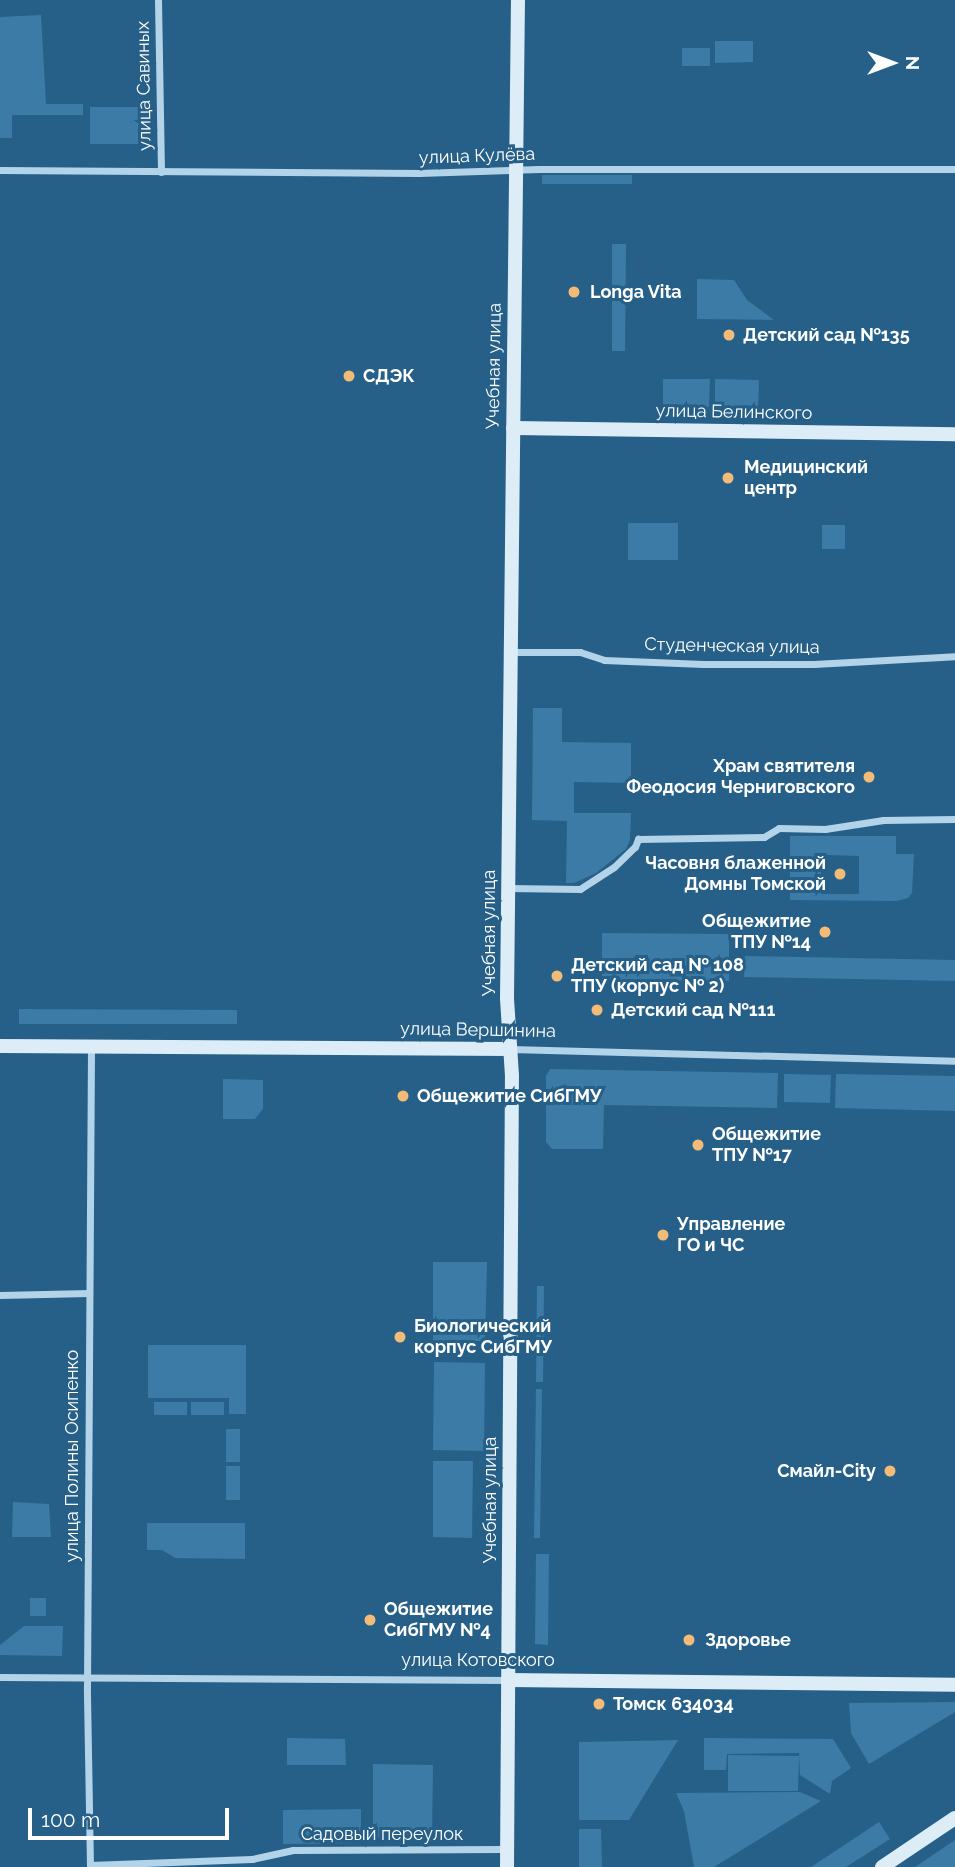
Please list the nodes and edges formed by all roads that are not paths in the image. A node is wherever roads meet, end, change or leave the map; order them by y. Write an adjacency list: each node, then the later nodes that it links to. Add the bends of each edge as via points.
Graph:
1 (158, 0): 6 (street, улица Савиных)
2 (518, 0): 5 (main road, Учебная улица)
3 (955, 169): 5 (street, улица Кулёва)
4 (0, 170): 6 (street, улица Кулёва)
5 (516, 170): 6 (street, улица Кулёва); 7 (main road, Учебная улица)
6 (160, 172)
7 (513, 428): 8 (main road, улица Белинского); 9 (main road, Учебная улица)
8 (955, 434)
9 (510, 652): 10 (street, Студенческая улица, via 580,652 604,660 703,664 814,664); 12 (main road, Учебная улица)
10 (955, 656)
11 (955, 819): 12 (street, via 779,828 764,837 638,839 614,867 580,889)
12 (508, 888): 15 (main road, Учебная улица)
13 (0, 1046): 14 (main road, улица Вершинина)
14 (91, 1046): 15 (main road, улица Вершинина); 17 (street, улица Полины Осипенко)
15 (510, 1049): 16 (street, улица Вершинина); 21 (main road, Учебная улица)
16 (955, 1061)
17 (89, 1293): 18 (street); 20 (street, улица Полины Осипенко)
18 (0, 1295)
19 (0, 1677): 20 (street, улица Котовского)
20 (87, 1677): 21 (street, улица Котовского); 25 (street, улица Полины Осипенко)
21 (508, 1679): 22 (main road, улица Котовского); 24 (main road, Учебная улица)
22 (955, 1685)
23 (955, 1818): 27 (main road)
24 (507, 1849): 25 (street, Садовый переулок, via 293,1850 252,1859); 26 (main road, Учебная улица)
25 (90, 1866)
26 (507, 1867)
27 (882, 1867)

